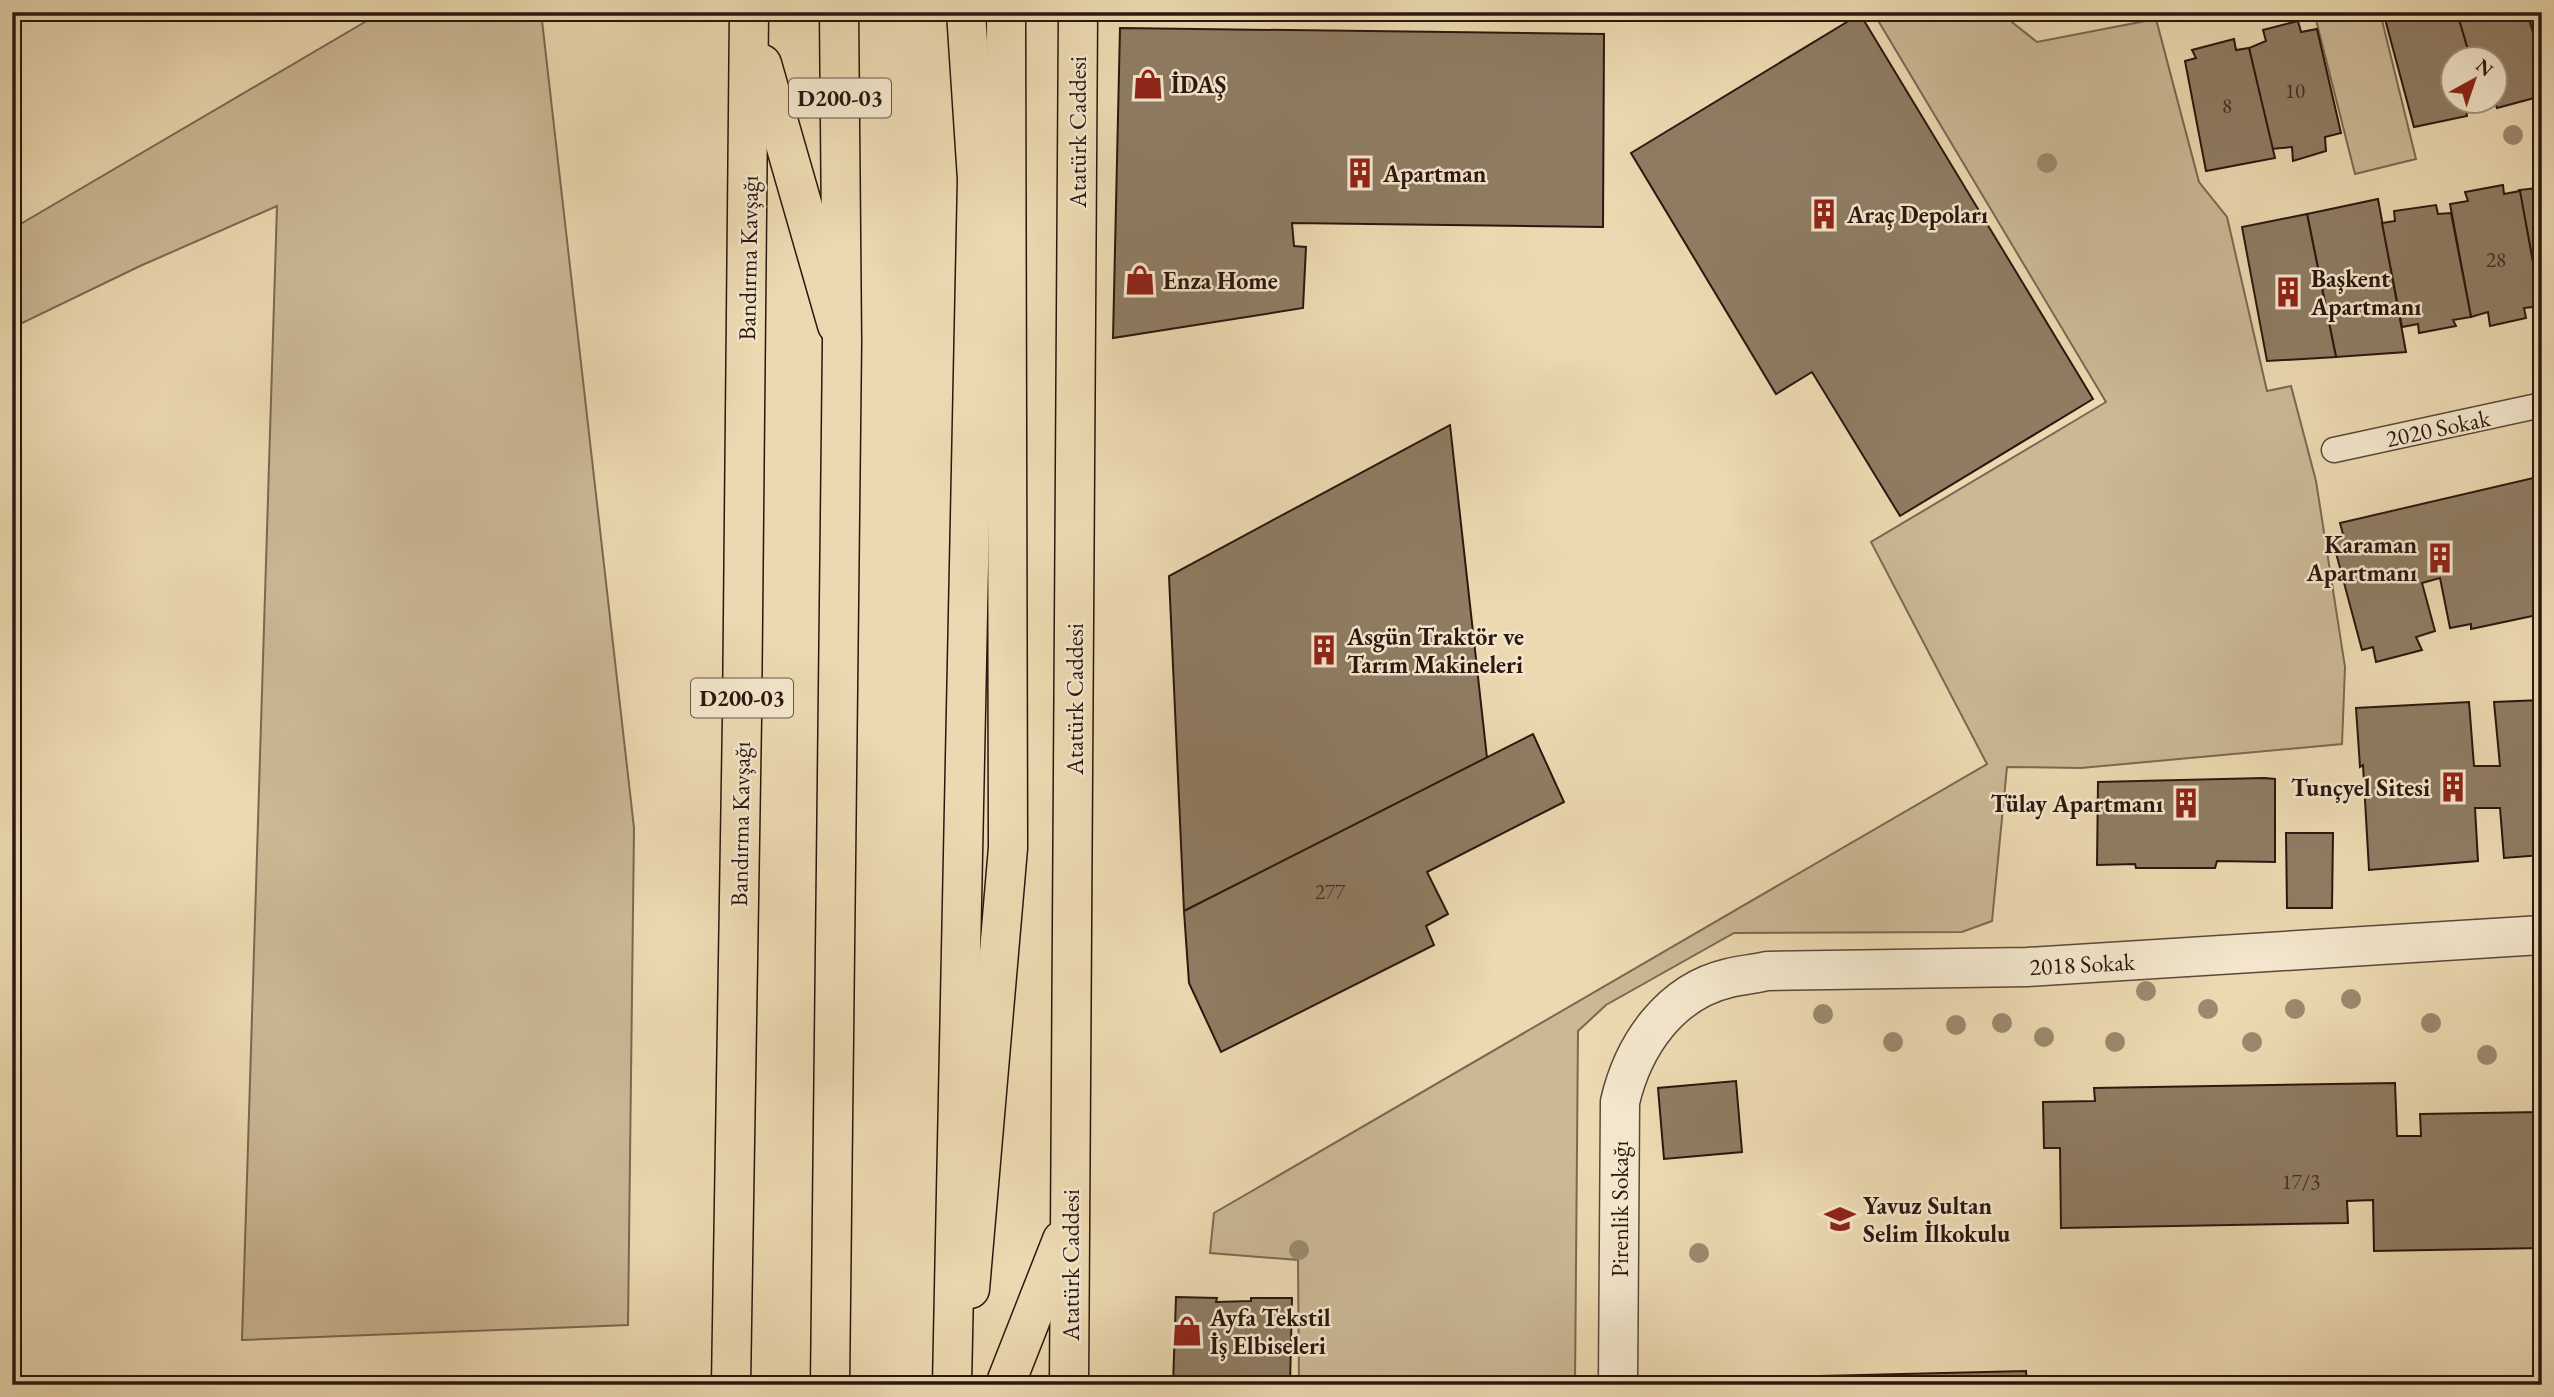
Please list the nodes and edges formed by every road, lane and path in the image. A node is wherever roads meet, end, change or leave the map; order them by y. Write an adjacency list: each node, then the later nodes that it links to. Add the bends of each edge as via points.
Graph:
1 (839, 12): 6 (main road, D200-03)
2 (966, 12): 14 (main road, via 977,179)
3 (1006, 12): 15 (main road, via 1008,848)
4 (1078, 12): 11 (main road, Atatürk Caddesi)
5 (750, 18): 6 (main road, D200-03); 12 (main road, Bandırma Kavşağı / D200-03)
6 (842, 342): 13 (main road, D200-03)
7 (2542, 405): 8 (lane, 2020 Sokak)
8 (2334, 450)
9 (2542, 935): 10 (street, 2018 Sokak, via 2027,967 1767,971 1727,978 1692,993)
10 (1645, 1039): 18 (street, Pirenlik Sokağı, via 1627,1073 1620,1102)
11 (1070, 1220): 16 (main road); 17 (main road, Atatürk Caddesi)
12 (731, 1385)
13 (830, 1385)
14 (952, 1385)
15 (962, 1385)
16 (1005, 1385)
17 (1069, 1385)
18 (1618, 1385)

